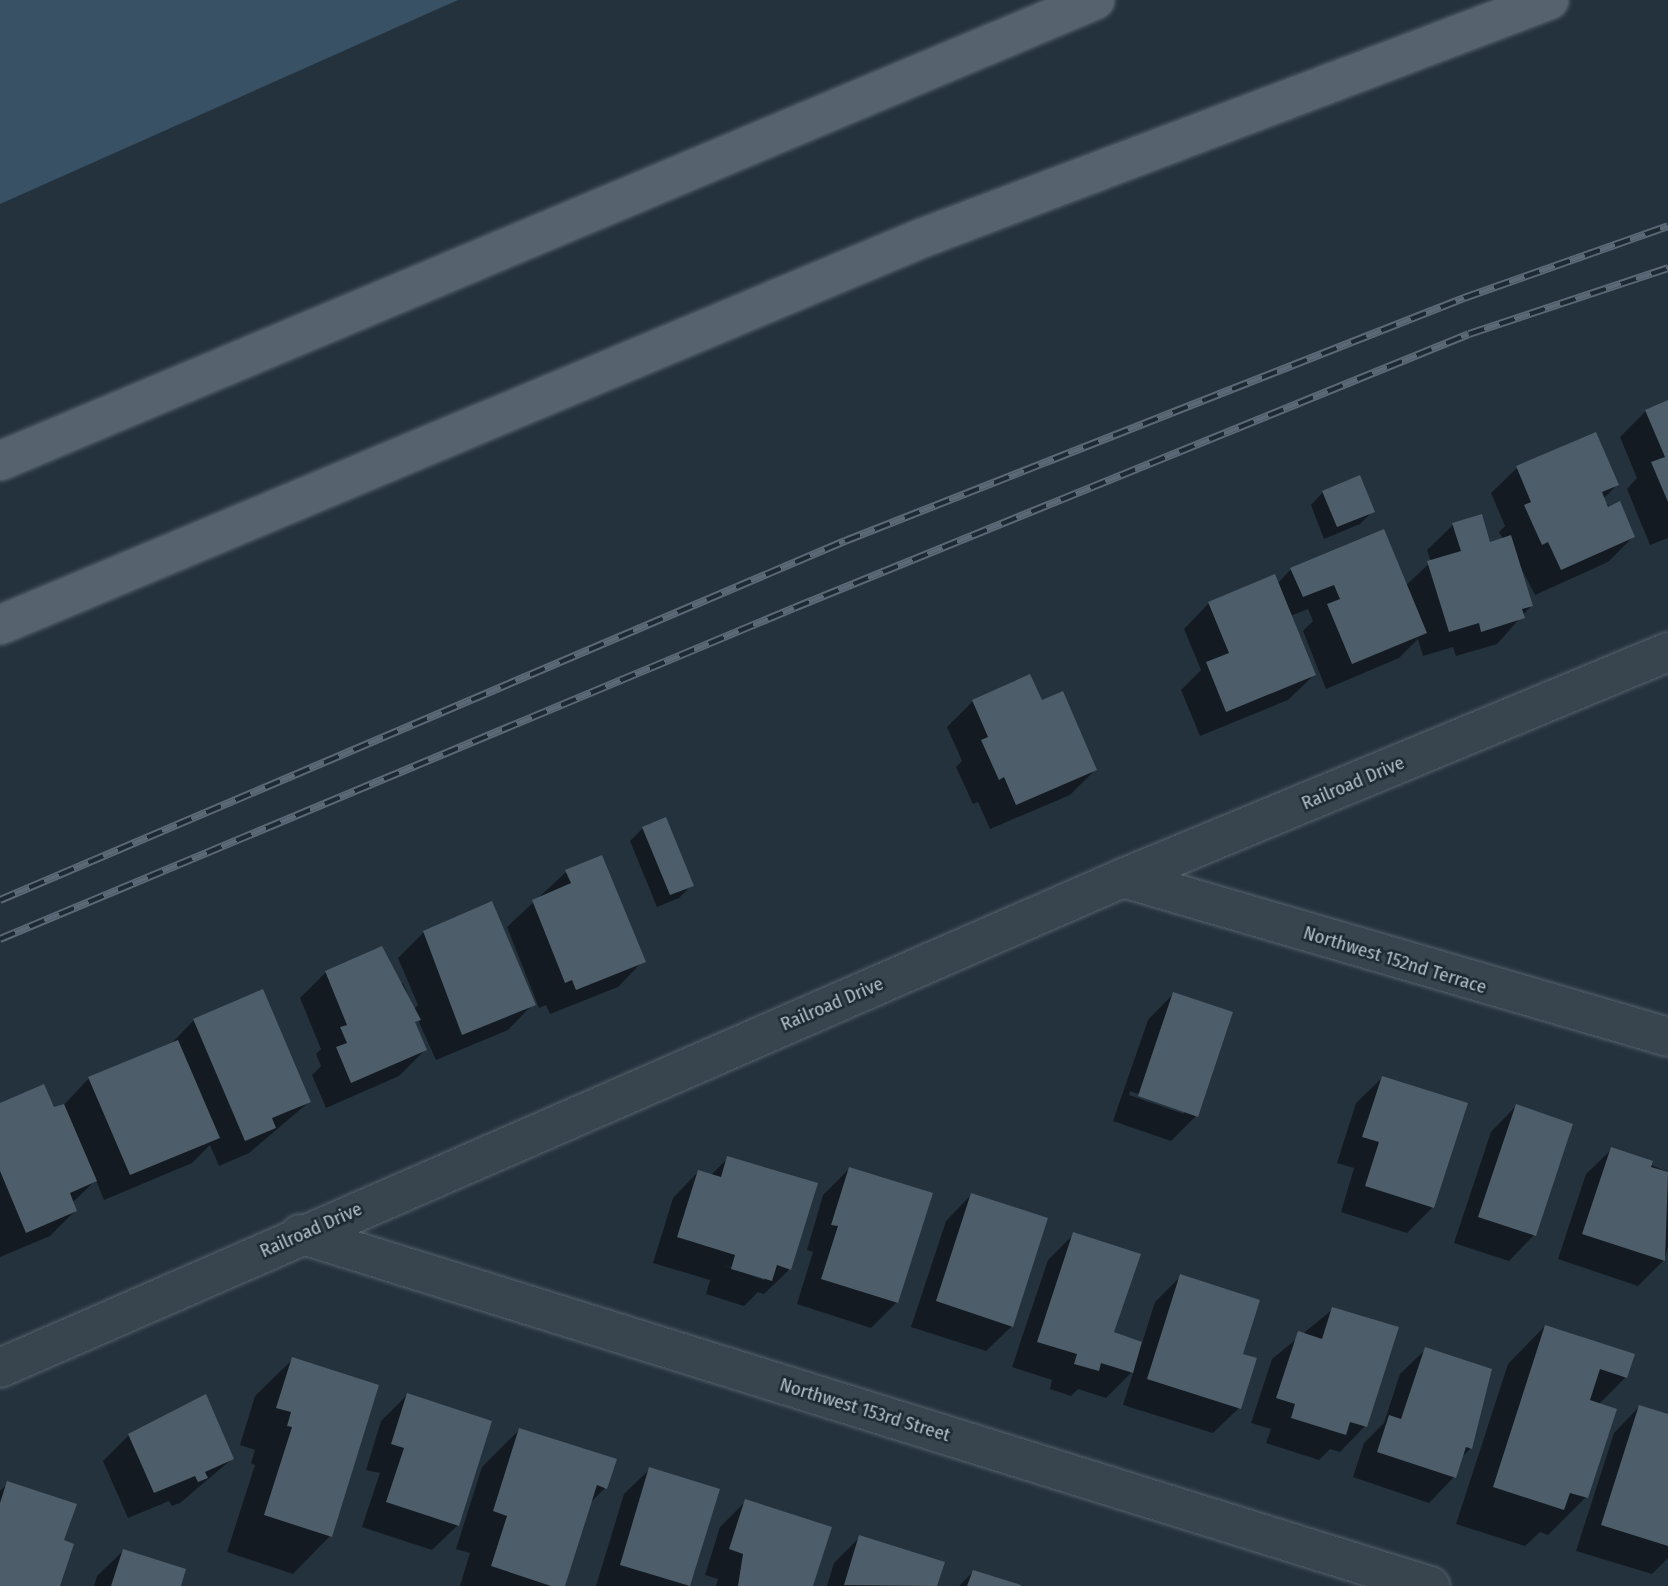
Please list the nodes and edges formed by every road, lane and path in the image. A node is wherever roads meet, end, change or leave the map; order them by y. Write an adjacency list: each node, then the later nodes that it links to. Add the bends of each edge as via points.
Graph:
1 (1095, 0): 3 (main road)
2 (1549, 0): 4 (main road, via 916,240)
3 (0, 461)
4 (0, 625)
5 (1668, 652): 6 (street, Railroad Drive)
6 (1123, 878): 7 (street, Northwest 152nd Terrace); 8 (street, Railroad Drive)
7 (1668, 1037)
8 (300, 1234): 9 (street, Railroad Drive); 10 (street, Northwest 153rd Street)
9 (0, 1368)
10 (1430, 1586)

